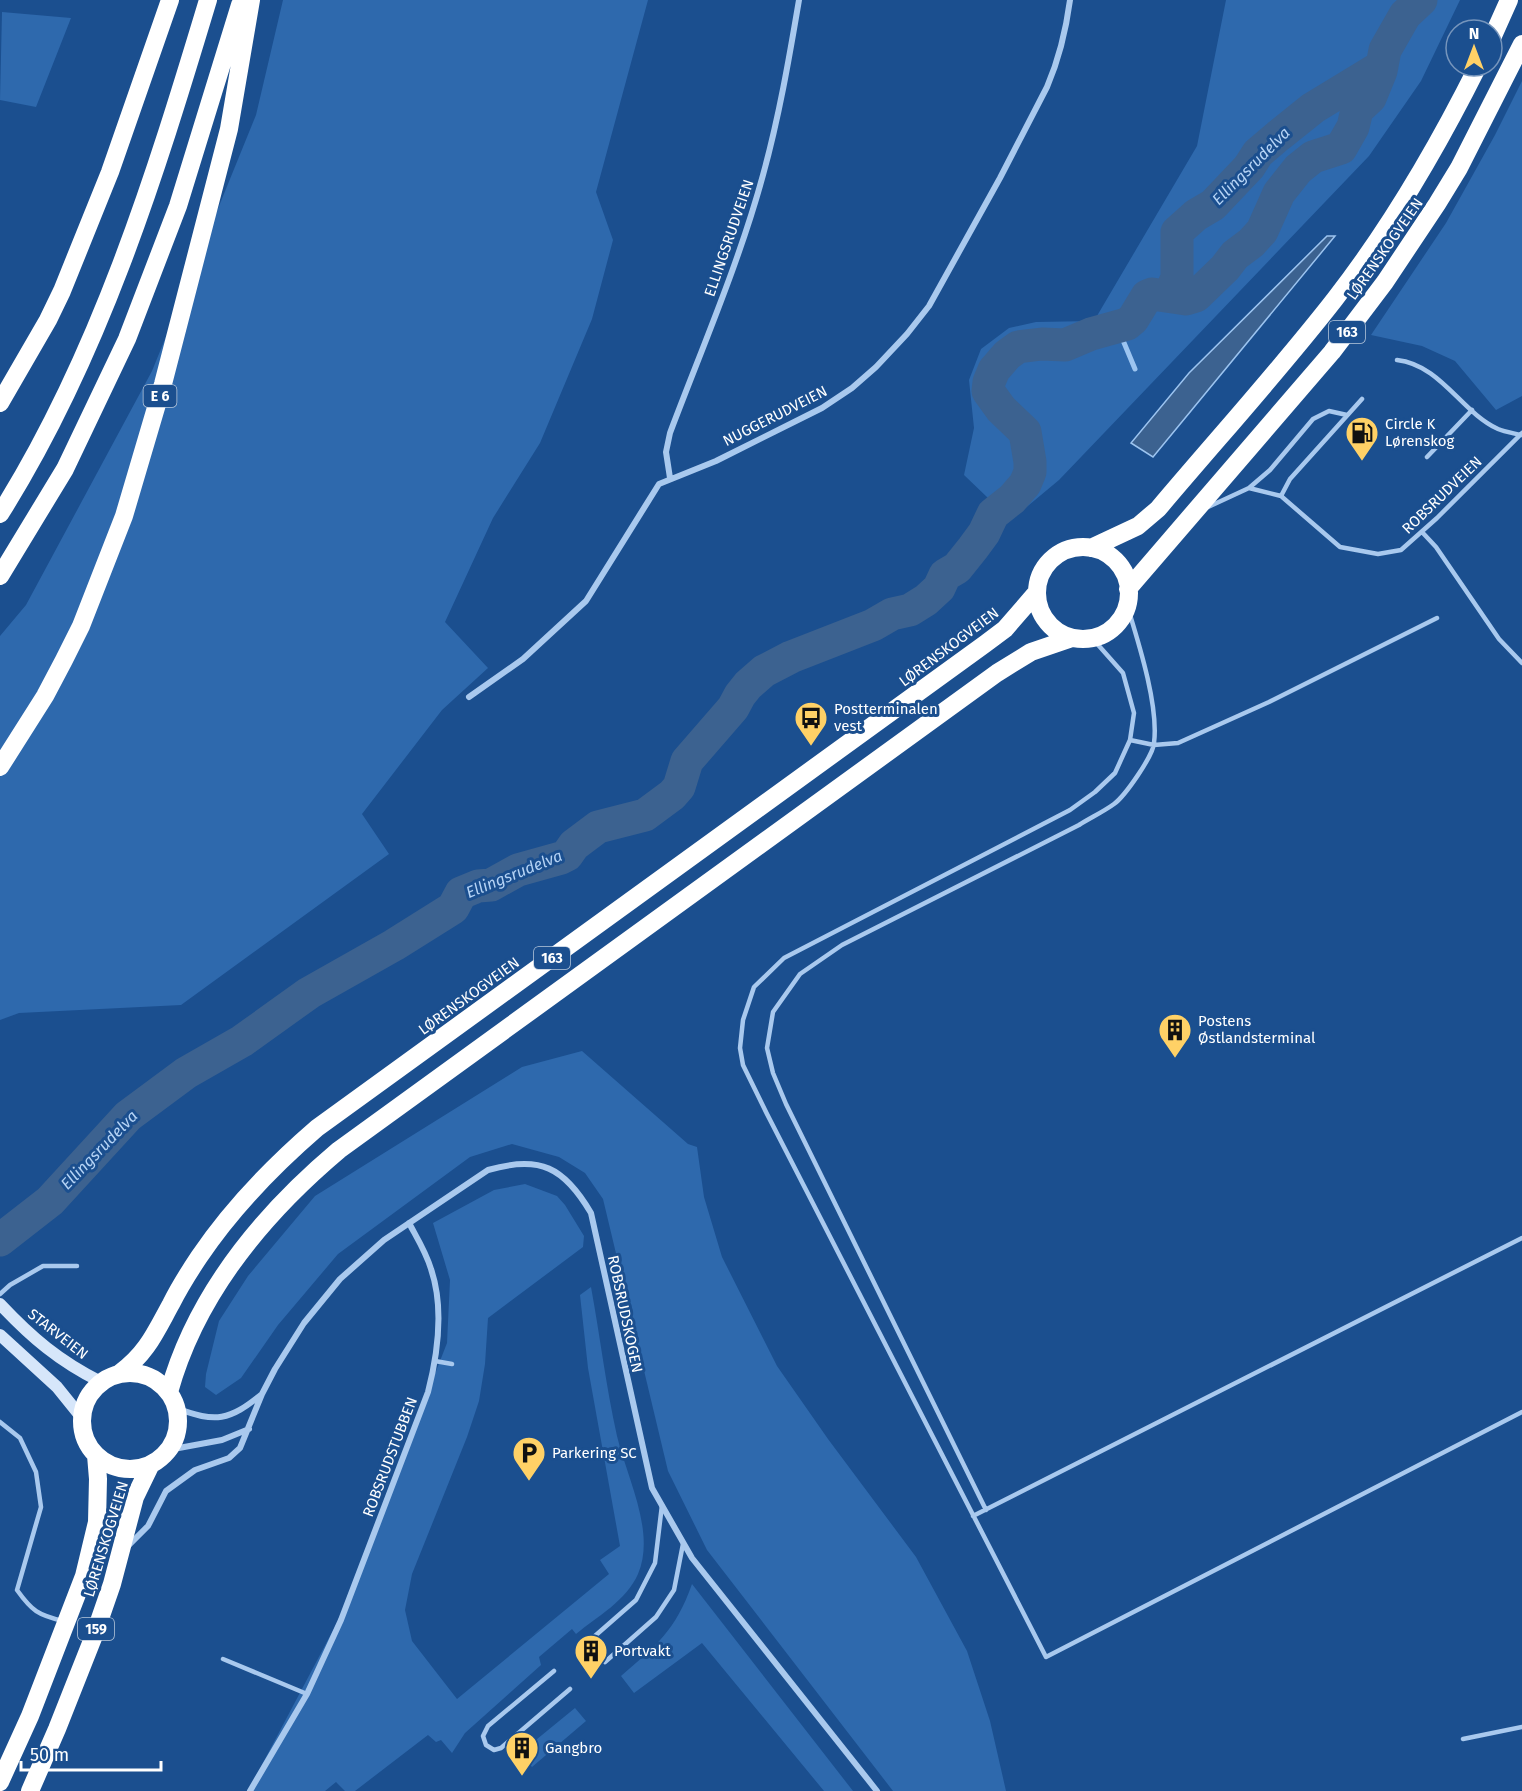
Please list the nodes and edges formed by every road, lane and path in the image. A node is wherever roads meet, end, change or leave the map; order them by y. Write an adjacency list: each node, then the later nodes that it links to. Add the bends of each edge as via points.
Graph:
1 (170, 0): 11 (highway, via 110,172 62,291)
2 (207, 0): 20 (highway, via 147,190 95,326 35,453)
3 (242, 0): 23 (highway, via 178,206 127,339 65,469)
4 (251, 0): 33 (highway, E 6, via 229,129 163,384 124,516 81,626 45,696)
5 (799, 0): 16 (street, ELLINGSRUDVEIEN, via 787,74 763,174 716,314 670,433 666,452)
6 (1070, 0): 16 (street, NUGGERUDVEIEN, via 1056,66 1047,87 957,258 907,334 852,388 822,408)
7 (1522, 44): 19 (highway, LØRENSKOGVEIEN / 163, via 1459,168 1385,282 1332,352)
8 (1472, 78): 22 (highway, LØRENSKOGVEIEN / 163, via 1392,219 1307,333 1158,509 1138,526)
9 (1397, 360): 12 (lane, via 1409,362 1446,384)
10 (1362, 399): 13 (lane)
11 (0, 403)
12 (1472, 410): 14 (lane, via 1498,429); 15 (lane)
13 (1347, 415): 17 (lane, via 1329,411 1313,419 1270,470); 18 (lane, via 1290,479)
14 (1521, 434): 21 (lane, ROBSRUDVEIEN)
15 (1427, 457)
16 (670, 478): 30 (street, NUGGERUDVEIEN, via 659,484 586,601 523,659)
17 (1249, 488): 18 (lane); 19 (lane)
18 (1281, 496): 21 (lane, ROBSRUDVEIEN, via 1340,546 1378,554 1401,550)
19 (1197, 510): 25 (highway, LØRENSKOGVEIEN / 163)
20 (0, 514)
21 (1422, 532): 29 (lane, via 1499,639)
22 (1091, 548): 24 (highway, 163, via 1069,550 1049,561 1038,581); 25 (highway, via 1112,558 1126,577)
23 (0, 576)
24 (1037, 592): 27 (highway, via 1043,616 1060,633); 42 (highway, LØRENSKOGVEIEN / 163, via 1005,629 986,644 317,1128 270,1171 224,1223 187,1276 156,1335)
25 (1128, 597): 28 (highway, 163, via 1114,627); 32 (lane, via 1153,709)
26 (1437, 618): 32 (lane, via 1236,718 1178,743)
27 (1072, 638): 28 (highway, 163); 45 (highway, 163, via 1031,652 1003,668 314,1171 249,1239 229,1268 185,1342 176,1365)
28 (1092, 638): 31 (lane, via 1122,673 1134,713)
29 (1522, 663)
30 (468, 697)
31 (1130, 740): 32 (lane); 55 (lane, via 1115,773 1070,810 784,958 754,987 743,1020 743,1065)
32 (1154, 745): 54 (lane, via 1139,774 1116,802 1079,825 842,945 800,974 773,1012 767,1048 772,1073)
33 (0, 767)
34 (409, 1223): 40 (street, ROBSRUDSTUBBEN, via 435,1285); 44 (street, ROBSRUDSKOGEN, via 360,1260 318,1304); 53 (street, ROBSRUDSKOGEN, via 488,1170 529,1164 561,1173 591,1213 652,1488)
35 (1522, 1238): 54 (lane)
36 (77, 1266): 37 (lane, via 43,1266)
37 (0, 1294)
38 (0, 1304): 43 (street, STARVEIEN, via 36,1340)
39 (0, 1335): 47 (street, via 57,1386)
40 (435, 1361): 41 (lane); 64 (street, ROBSRUDSTUBBEN, via 428,1392 341,1620)
41 (452, 1364)
42 (120, 1373): 43 (highway); 45 (highway, via 147,1376 159,1383)
43 (101, 1382): 47 (highway, via 87,1398)
44 (262, 1394): 45 (street, ROBSRUDSKOGEN, via 237,1413 221,1418 193,1414); 49 (street, ROBSRUDSKOGEN)
45 (172, 1400): 50 (highway, via 177,1430)
46 (1522, 1412): 55 (lane, via 1046,1657)
47 (82, 1419): 51 (highway, 159, via 85,1438)
48 (0, 1422): 58 (lane, via 20,1438 36,1472 41,1507 16,1590 29,1607)
49 (249, 1429): 50 (street, via 222,1440); 57 (street, ROBSRUDSKOGEN, via 240,1448 229,1458 195,1470 166,1491 148,1526)
50 (168, 1450): 52 (highway, 159)
51 (96, 1455): 52 (highway, via 122,1468); 58 (highway, LØRENSKOGVEIEN / 159, via 98,1522 84,1576)
52 (151, 1464): 57 (highway, LØRENSKOGVEIEN / 159, via 135,1497)
53 (662, 1505): 56 (street, ROBSRUDSKOGEN); 59 (lane, via 655,1563 641,1591 636,1600)
54 (986, 1510): 55 (lane)
55 (973, 1516)
56 (683, 1543): 61 (lane, via 674,1590 656,1617); 70 (street, ROBSRUDSKOGEN)
57 (121, 1553): 68 (highway, LØRENSKOGVEIEN / 159, via 87,1653)
58 (66, 1622): 67 (highway, LØRENSKOGVEIEN / 159)
59 (588, 1642)
60 (223, 1659): 64 (lane)
61 (605, 1662)
62 (554, 1671): 63 (lane, via 488,1726 483,1736 486,1745 494,1750 501,1748)
63 (570, 1689)
64 (307, 1694): 69 (street, ROBSRUDSTUBBEN)
65 (1522, 1727): 66 (lane)
66 (1463, 1738)
67 (0, 1782)
68 (30, 1791)
69 (250, 1791)
70 (877, 1791)

